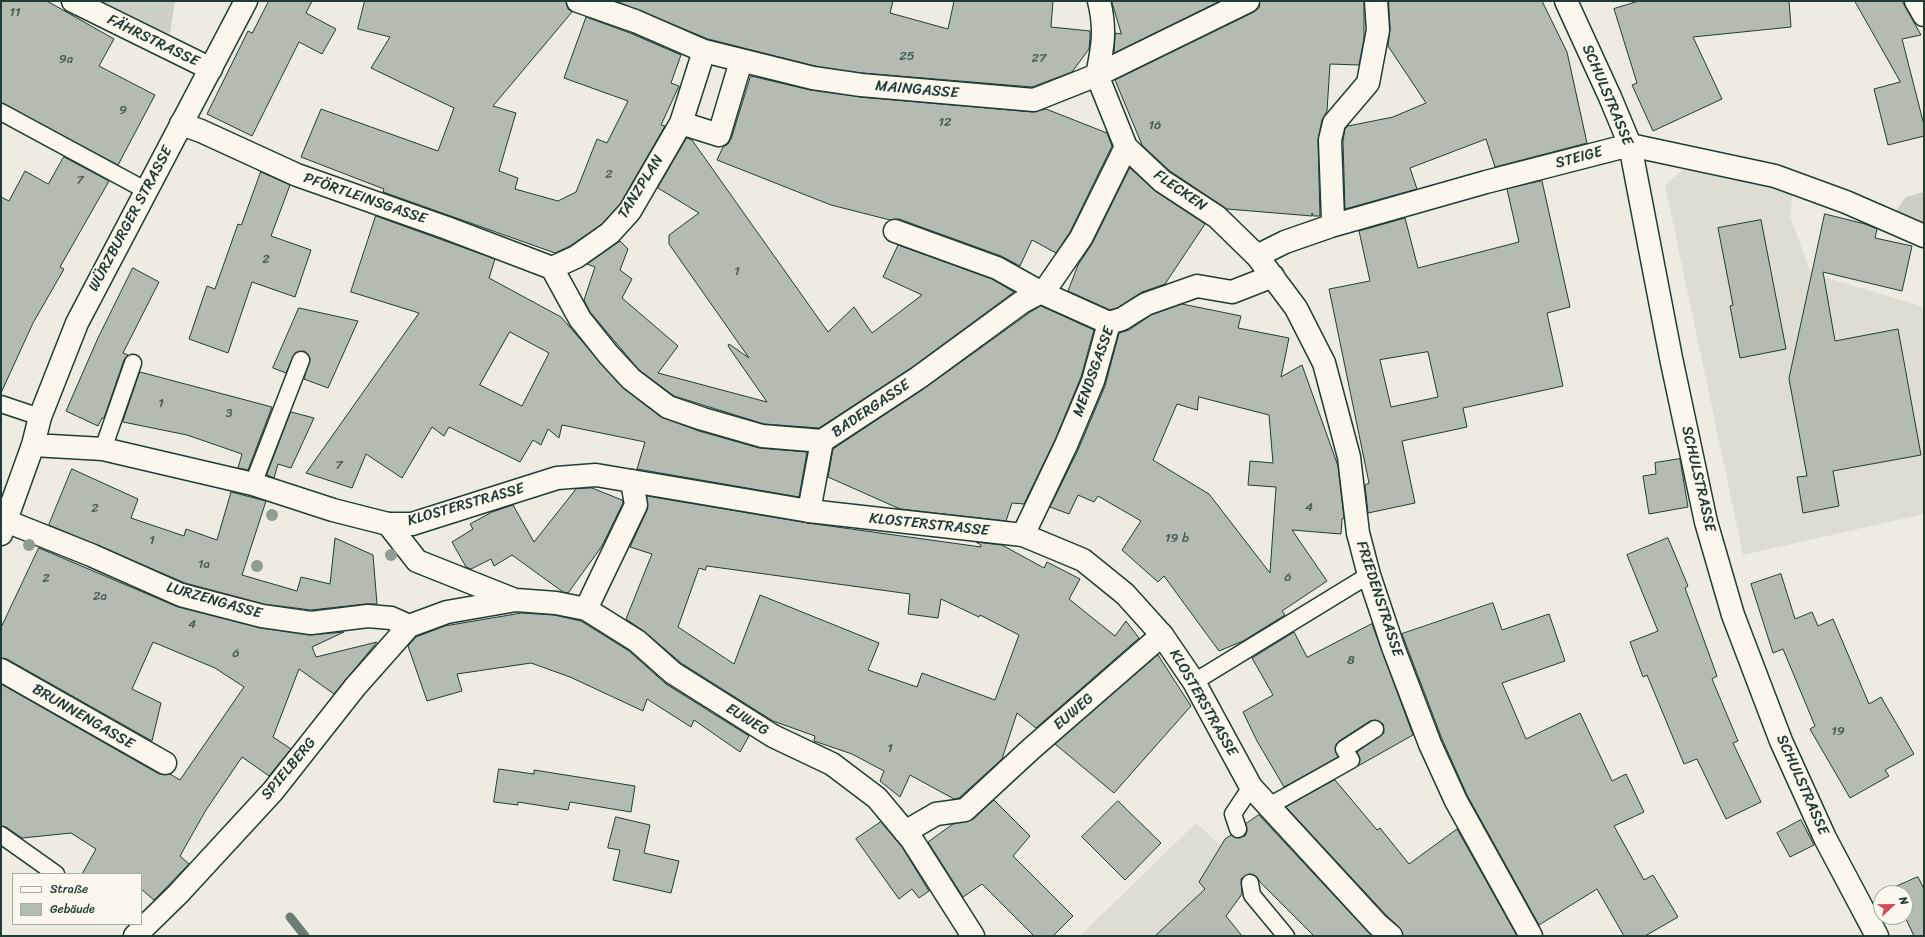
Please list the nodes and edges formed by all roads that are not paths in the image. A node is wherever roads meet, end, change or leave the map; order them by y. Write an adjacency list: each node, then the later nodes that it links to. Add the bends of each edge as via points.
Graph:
1 (73, 1): 12 (street, FÄHRSTRASSE)
2 (246, 1): 12 (street, WÜRZBURGER STRASSE)
3 (578, 1): 10 (street, MAINGASSE, via 635,21)
4 (1099, 1): 13 (street, via 1104,20 1104,45)
5 (1248, 1): 13 (street, MAINGASSE)
6 (1376, 1): 20 (street, via 1378,30 1368,83 1334,123 1330,140 1333,220)
7 (1916, 1): 9 (street)
8 (1573, 3): 17 (street, SCHULSTRASSE)
9 (1924, 15)
10 (704, 51): 11 (street, MAINGASSE); 15 (street, TANZPLAN)
11 (741, 61): 13 (street, MAINGASSE, via 813,78 861,85 1034,100); 15 (street, via 719,135)
12 (211, 69): 16 (street, WÜRZBURGER STRASSE)
13 (1097, 74): 18 (street, FLECKEN)
14 (1, 112): 19 (lane)
15 (681, 123): 24 (street, TANZPLAN, via 630,211 615,228 576,257)
16 (181, 124): 19 (street, WÜRZBURGER STRASSE); 24 (street, PFÖRTLEINSGASSE, via 297,175)
17 (1630, 145): 20 (street, STEIGE); 22 (street, STEIGE, via 1775,176 1846,202); 62 (street, SCHULSTRASSE, via 1706,522 1733,615 1784,748 1825,838)
18 (1126, 147): 23 (street, FLECKEN, via 1162,182 1216,217); 26 (street, BADERGASSE, via 1081,238 1045,290)
19 (147, 191): 31 (street, WÜRZBURGER STRASSE, via 77,323)
20 (1331, 226): 23 (street, STEIGE, via 1285,242)
21 (895, 231): 26 (street, via 997,268)
22 (1924, 236)
23 (1257, 256): 25 (street, FRIEDENSTRASSE)
24 (552, 268): 32 (street, BADERGASSE, via 580,319 608,354 631,379 668,407 762,436)
25 (1273, 276): 27 (street, MENDSGASSE, via 1232,292 1197,286 1146,304 1122,319); 41 (street, FRIEDENSTRASSE, via 1296,308 1324,363 1350,457 1358,533)
26 (1040, 292): 27 (street); 32 (street, BADERGASSE)
27 (1109, 323): 40 (street, MENDSGASSE, via 1093,380 1066,445)
28 (301, 360): 36 (lane)
29 (134, 363): 34 (lane)
30 (1, 404): 31 (lane)
31 (40, 417): 33 (street, WÜRZBURGER STRASSE)
32 (822, 442): 37 (street)
33 (33, 445): 34 (street, KLOSTERSTRASSE); 38 (street, WÜRZBURGER STRASSE)
34 (103, 449): 36 (street, KLOSTERSTRASSE)
35 (632, 481): 37 (street, KLOSTERSTRASSE); 39 (street, KLOSTERSTRASSE, via 596,475 557,478 412,524); 43 (street, via 636,505)
36 (253, 484): 39 (street, KLOSTERSTRASSE, via 333,510)
37 (809, 511): 40 (street, KLOSTERSTRASSE)
38 (2, 524): 44 (street, LURZENGASSE, via 91,555 181,595 262,616 311,623 368,616 391,618)
39 (388, 524): 42 (street, via 417,561)
40 (1023, 535): 45 (street, KLOSTERSTRASSE, via 1083,560 1125,594)
41 (1369, 575): 47 (lane); 61 (street, FRIEDENSTRASSE, via 1430,744 1456,800)
42 (516, 600): 43 (street, via 556,603); 44 (street, SPIELBERG, via 447,612)
43 (586, 609): 53 (street, EUWEG, via 637,641 673,673 772,736 832,764 877,798)
44 (409, 626): 57 (street, SPIELBERG, via 355,687 272,791 178,894)
45 (1162, 635): 47 (street, KLOSTERSTRASSE); 53 (street, EUWEG, via 965,810 936,814)
46 (1, 670): 49 (street, BRUNNENGASSE)
47 (1194, 682): 50 (street, KLOSTERSTRASSE)
48 (1375, 729): 51 (lane, via 1344,749 1351,760)
49 (164, 763)
50 (1251, 787): 51 (street, KLOSTERSTRASSE); 52 (lane, via 1233,814)
51 (1269, 806): 60 (street, KLOSTERSTRASSE)
52 (1238, 830)
53 (905, 832): 58 (street, EUWEG)
54 (1, 835): 55 (lane)
55 (55, 873)
56 (1250, 883): 59 (lane, via 1252,895)
57 (135, 936)
58 (973, 936)
59 (1286, 936)
60 (1391, 936)
61 (1531, 936)
62 (1877, 936)

